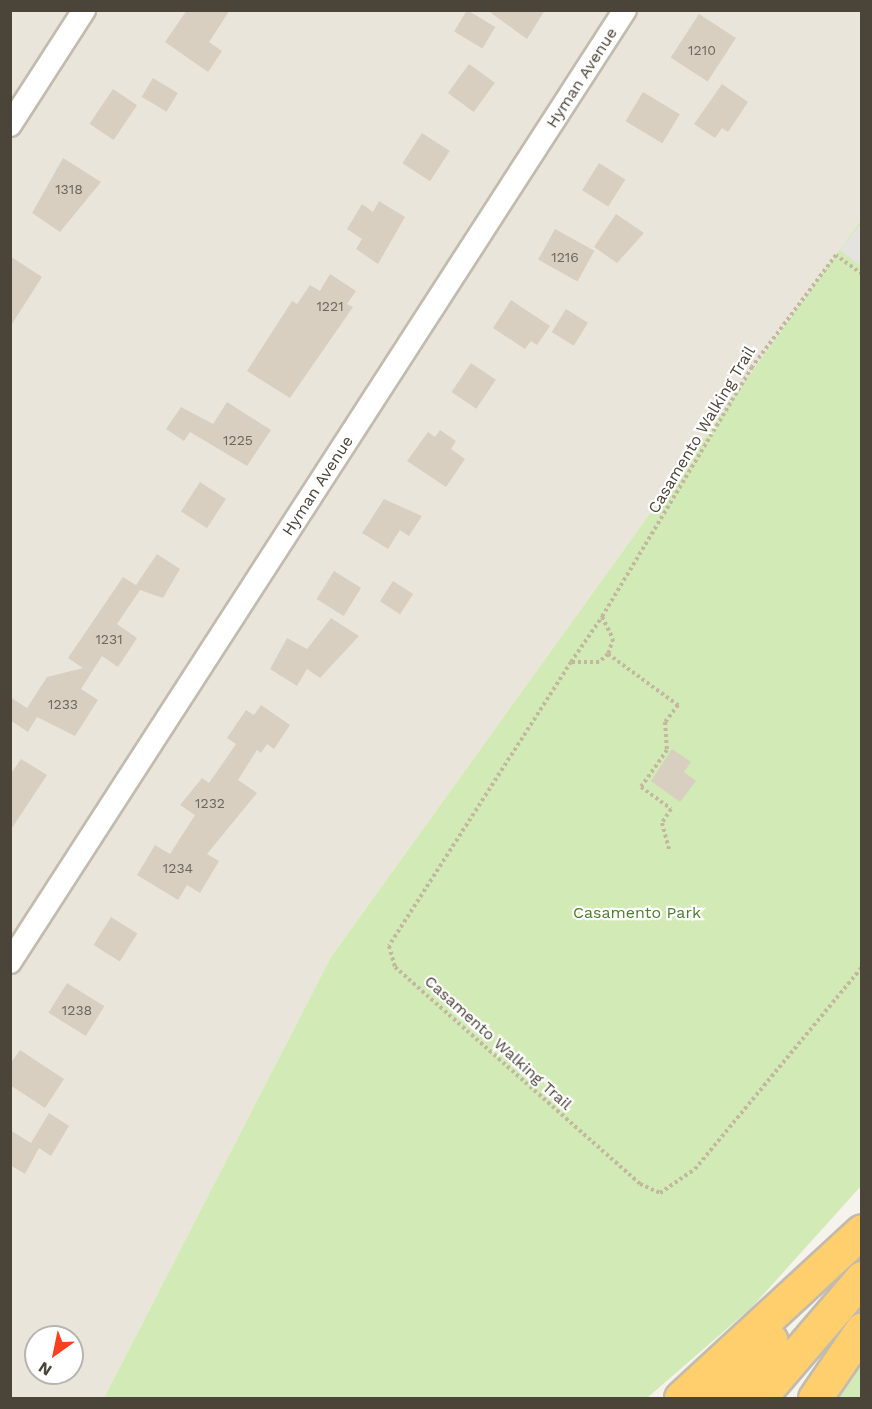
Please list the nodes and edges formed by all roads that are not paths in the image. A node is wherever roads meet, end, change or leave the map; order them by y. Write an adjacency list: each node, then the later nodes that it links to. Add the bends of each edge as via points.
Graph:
1 (84, 10): 3 (street)
2 (625, 10): 4 (street, Hyman Avenue)
3 (10, 125)
4 (10, 962)
5 (861, 1232): 8 (highway); 9 (highway)
6 (861, 1278): 10 (highway)
7 (861, 1329): 11 (highway)
8 (681, 1398)
9 (720, 1398)
10 (759, 1398)
11 (815, 1398)

